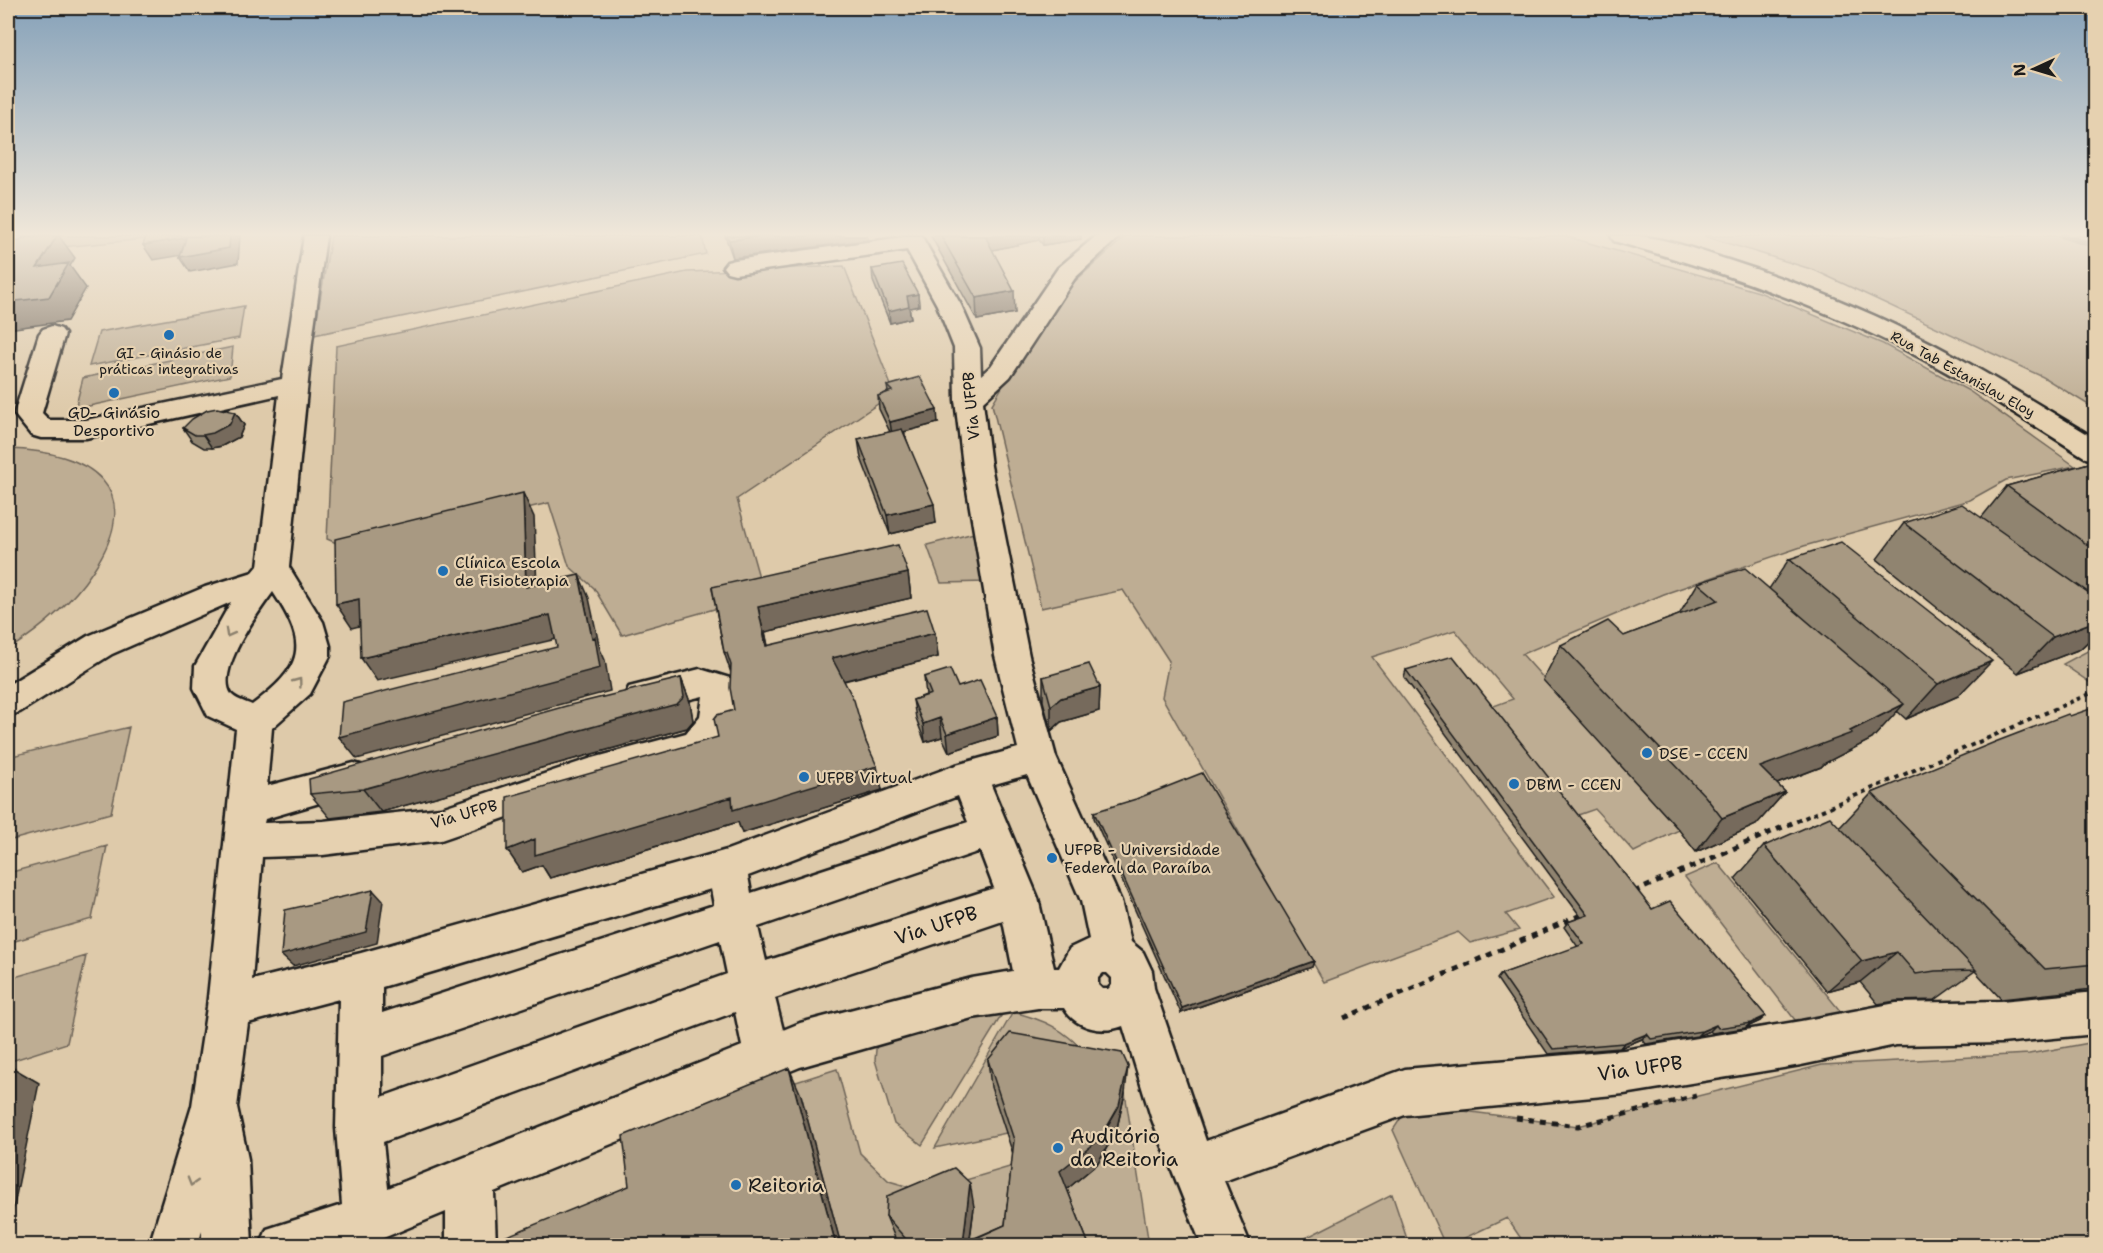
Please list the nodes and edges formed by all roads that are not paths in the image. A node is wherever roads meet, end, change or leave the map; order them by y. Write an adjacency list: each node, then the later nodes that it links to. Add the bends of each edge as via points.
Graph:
1 (307, 294): 6 (street)
2 (943, 294): 7 (street, Via UFPB, via 967,348)
3 (1052, 294): 7 (street, via 1001,371)
4 (1799, 294): 8 (street, Rua Tab Estanislau Eloy, via 1900,337 1990,386)
5 (52, 334): 6 (street, via 28,414 41,429 86,429)
6 (294, 384): 9 (street)
7 (969, 400): 13 (street, Via UFPB, via 977,466 1012,656)
8 (2096, 452)
9 (272, 575): 10 (street, via 100,645); 12 (street, one-way to 9, via 294,688 313,656 313,638 293,597); 12 (street, one-way to 12, via 245,606 212,666 211,688 220,706)
10 (8, 702)
11 (611, 705): 16 (street, Via UFPB, via 700,682 721,689 717,720 698,745 589,774 441,824 323,838)
12 (255, 722): 16 (street)
13 (1038, 757): 15 (street); 23 (street, Via UFPB, via 1101,901)
14 (384, 769): 16 (street)
15 (969, 776): 17 (street, Via UFPB); 18 (street)
16 (245, 824): 24 (street)
17 (991, 831): 19 (street, Via UFPB); 20 (street)
18 (727, 867): 20 (street); 21 (street)
19 (1018, 898): 22 (street, Via UFPB); 23 (street, Via UFPB)
20 (736, 918): 22 (street); 26 (street)
21 (361, 973): 24 (street); 26 (street)
22 (751, 986): 27 (street); 29 (street, Via UFPB)
23 (1094, 986): 27 (street, via 972,998 800,1045); 30 (street, Via UFPB, via 1159,1074)
24 (228, 1007): 28 (street)
25 (2096, 1012): 30 (street, Via UFPB, via 2001,1022 1896,1024 1801,1044 1624,1072 1405,1092)
26 (358, 1042): 29 (street)
27 (767, 1058): 31 (street)
28 (215, 1106): 33 (street, one-way to 33); 34 (street, via 225,1159)
29 (359, 1128): 32 (street)
30 (1194, 1168): 37 (street, Via UFPB)
31 (470, 1178): 32 (street); 36 (street)
32 (351, 1230): 35 (street)
33 (173, 1245)
34 (227, 1245)
35 (284, 1245)
36 (471, 1245)
37 (1227, 1245)

